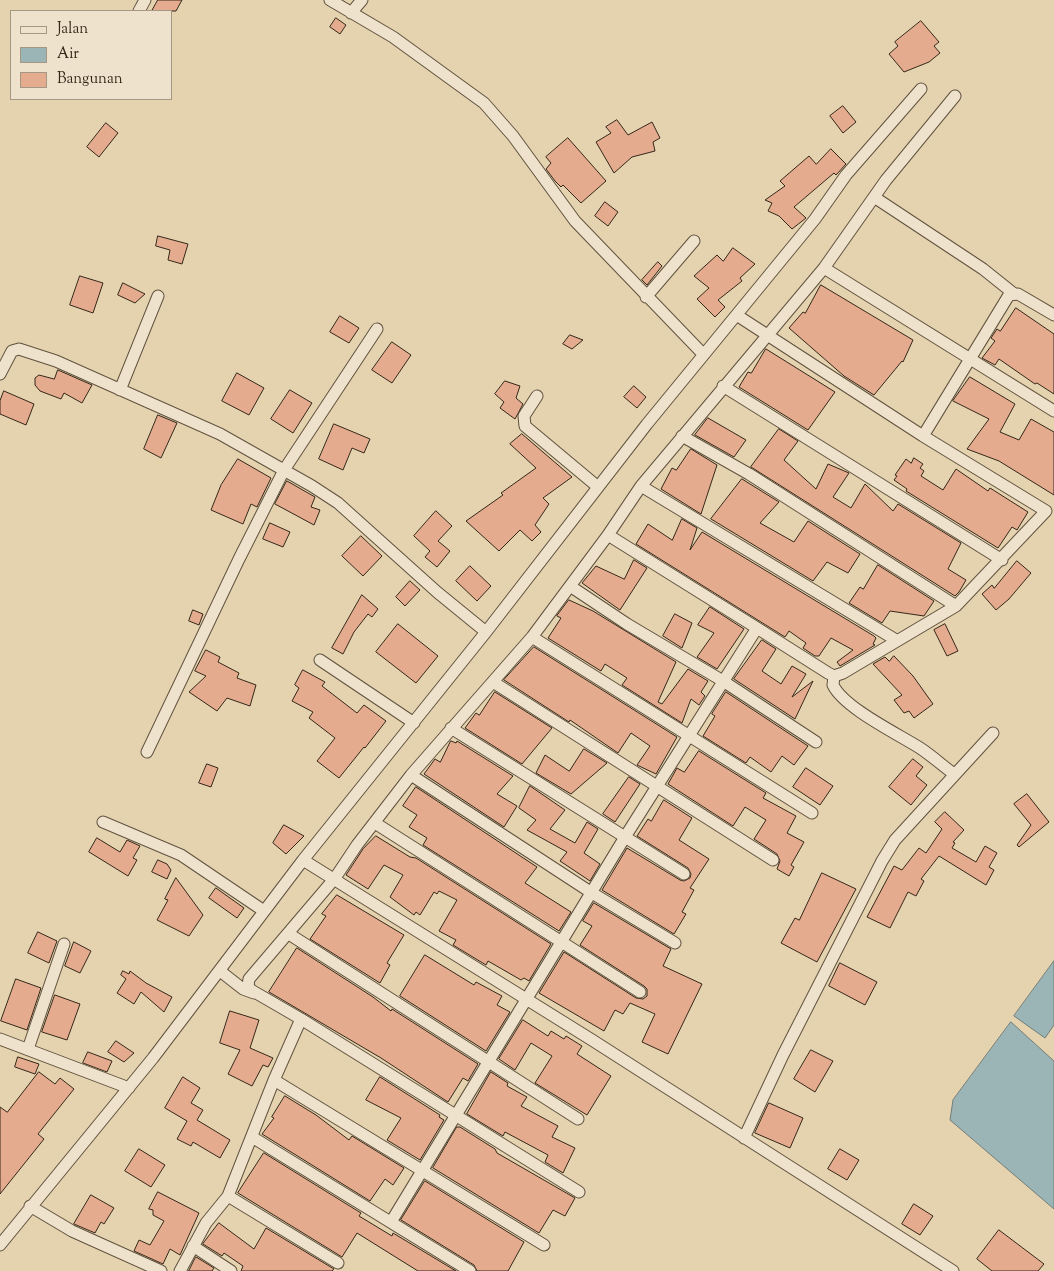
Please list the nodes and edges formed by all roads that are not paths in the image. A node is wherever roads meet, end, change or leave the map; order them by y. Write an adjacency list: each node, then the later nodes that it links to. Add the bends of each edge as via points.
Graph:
1 (330, 0): 3 (street)
2 (362, 0): 3 (street)
3 (351, 13): 11 (street, via 393,37 473,93 494,112 575,221)
4 (921, 89): 13 (street, via 846,175)
5 (955, 96): 6 (street)
6 (874, 198): 8 (street); 9 (street, via 983,269)
7 (694, 241): 11 (street)
8 (824, 268): 15 (street); 17 (street)
9 (1013, 293): 12 (street); 17 (street, via 1001,305)
10 (158, 296): 20 (street)
11 (646, 297): 16 (street)
12 (1054, 315)
13 (740, 318): 15 (street); 16 (street)
14 (377, 329): 25 (street)
15 (763, 334): 19 (street); 24 (street)
16 (703, 354): 27 (street)
17 (972, 359): 22 (street); 24 (street)
18 (0, 374): 20 (street, via 12,350 19,348)
19 (723, 386): 23 (street); 30 (street)
20 (120, 390): 25 (street, via 220,434)
21 (537, 396): 27 (street, via 524,416 525,426)
22 (1054, 411)
23 (682, 436): 26 (street); 32 (street, via 748,474)
24 (924, 436): 28 (street)
25 (284, 470): 34 (street, via 338,503); 46 (street)
26 (641, 486): 29 (street); 36 (street)
27 (598, 487): 34 (street)
28 (1050, 513): 30 (street)
29 (608, 535): 31 (street); 33 (street)
30 (1002, 560): 32 (street)
31 (570, 586): 35 (street); 39 (street)
32 (956, 606): 36 (street)
33 (757, 628): 38 (street); 39 (street)
34 (486, 632): 41 (street)
35 (532, 637): 40 (street); 44 (street)
36 (896, 640): 38 (street)
37 (320, 660): 41 (street)
38 (834, 676): 47 (street, via 832,685 841,696)
39 (724, 681): 44 (street); 45 (street)
40 (493, 682): 42 (street); 49 (street)
41 (414, 723): 55 (street)
42 (451, 728): 48 (street); 53 (street)
43 (993, 733): 47 (street)
44 (690, 736): 49 (street); 50 (street)
45 (816, 742)
46 (147, 752)
47 (954, 774): 77 (street, via 896,840 882,861)
48 (411, 775): 52 (street); 58 (street)
49 (658, 787): 53 (street); 54 (street)
50 (812, 813)
51 (103, 822): 59 (street, via 181,855)
52 (375, 823): 57 (street); 63 (street)
53 (625, 837): 56 (street); 58 (street)
54 (773, 860)
55 (307, 862): 57 (street); 59 (street)
56 (684, 874)
57 (335, 878): 60 (street); 67 (street, via 364,900)
58 (592, 893): 61 (street); 63 (street)
59 (264, 911): 64 (street)
60 (289, 934): 66 (street, via 249,979 248,987); 71 (street)
61 (675, 943)
62 (64, 944): 70 (street)
63 (562, 944): 65 (street); 67 (street)
64 (220, 970): 66 (street, via 244,989); 73 (street)
65 (640, 992)
66 (257, 994): 68 (street)
67 (526, 999): 71 (street); 77 (street)
68 (301, 1019): 72 (street); 74 (street)
69 (0, 1039): 70 (street)
70 (28, 1049): 73 (street)
71 (488, 1062): 74 (street); 75 (street)
72 (274, 1080): 76 (street); 78 (street)
73 (129, 1088): 81 (street)
74 (455, 1115): 78 (street); 79 (street)
75 (578, 1118)
76 (252, 1138): 80 (street); 82 (street)
77 (744, 1138): 91 (street)
78 (423, 1170): 82 (street); 84 (street)
79 (579, 1192)
80 (228, 1196): 85 (street, via 206,1223); 86 (street)
81 (30, 1206): 83 (street); 87 (street, via 72,1232)
82 (391, 1222): 90 (street)
83 (0, 1245)
84 (544, 1245)
85 (193, 1246): 88 (street); 89 (street)
86 (338, 1263)
87 (161, 1271)
88 (180, 1271)
89 (231, 1271)
90 (470, 1271)
91 (953, 1271)

